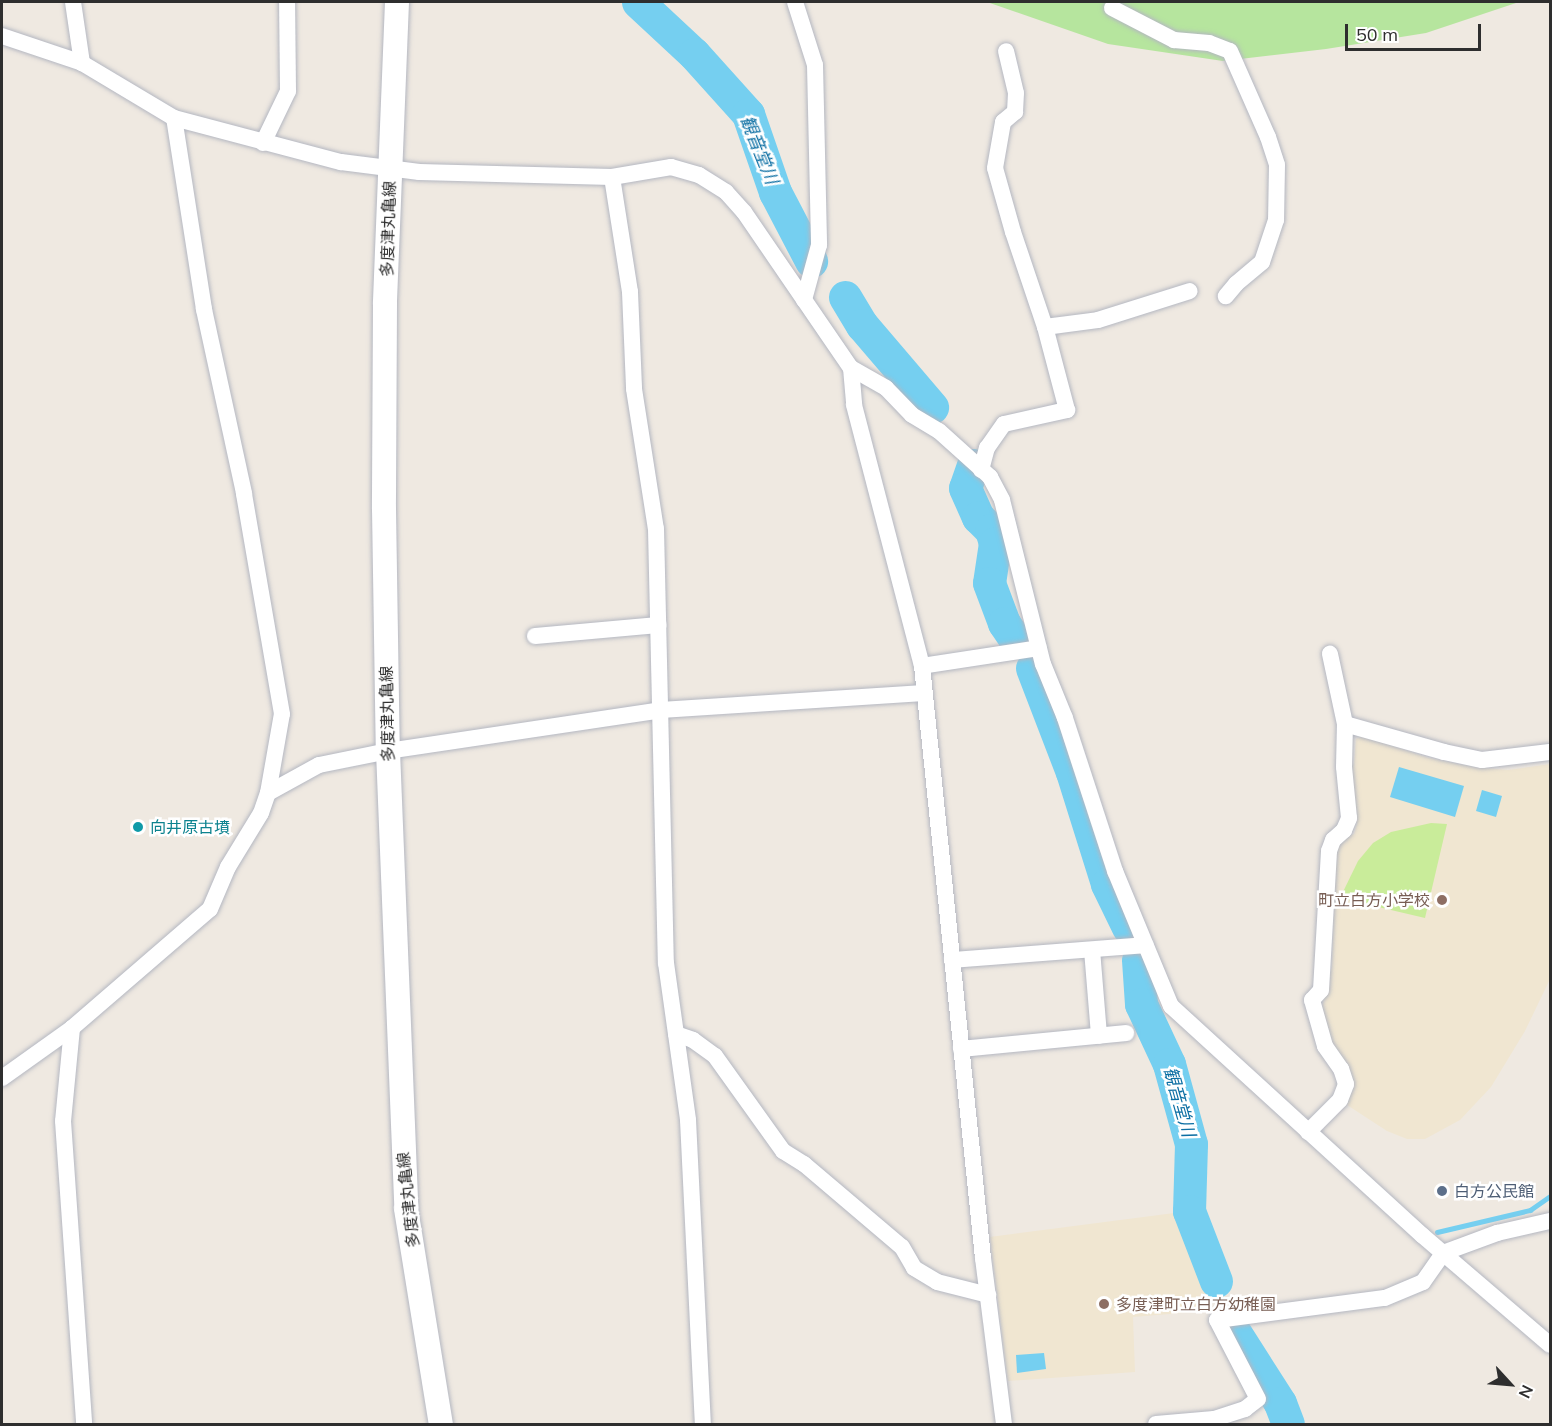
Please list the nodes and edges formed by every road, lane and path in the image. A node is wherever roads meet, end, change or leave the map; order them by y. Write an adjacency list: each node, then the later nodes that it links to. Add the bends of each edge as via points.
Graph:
1 (73, 2): 8 (street)
2 (287, 2): 10 (street, via 288,90)
3 (397, 2): 11 (main road, 多度津丸亀線)
4 (795, 2): 15 (street, via 815,65 819,245)
5 (1112, 8): 14 (street, via 1174,40 1209,43 1230,51 1268,137 1277,165 1276,220 1262,262)
6 (2, 36): 8 (street)
7 (1006, 51): 16 (street, via 1016,93 1015,112 1003,122 994,168)
8 (82, 63): 9 (street)
9 (174, 118): 10 (street); 29 (street, via 204,309 244,493 282,714)
10 (263, 143): 11 (street, via 341,162)
11 (391, 169): 12 (street); 27 (main road, 多度津丸亀線, via 385,304)
12 (612, 177): 15 (street, via 671,167 699,175 726,192); 19 (street, via 630,292 634,388 656,529)
13 (1190, 291): 16 (street, via 1098,320)
14 (1226, 296)
15 (804, 300): 17 (street)
16 (1045, 327): 18 (street, via 1067,410 1004,424 987,448)
17 (851, 368): 18 (street, via 886,388 912,415 939,431); 23 (street, via 854,405)
18 (981, 470): 21 (street, via 990,477 1002,500)
19 (659, 625): 20 (street); 25 (street)
20 (535, 636)
21 (1039, 648): 23 (street); 30 (street, via 1115,871)
22 (1330, 654): 26 (street)
23 (922, 666): 24 (street)
24 (923, 693): 25 (street); 32 (street)
25 (661, 710): 27 (street); 35 (street, via 666,963)
26 (1345, 724): 28 (street, via 1482,760); 39 (street, via 1349,818 1329,852 1321,990 1312,1000 1325,1046 1346,1084 1340,1100)
27 (388, 751): 29 (street, via 319,765); 45 (main road, 多度津丸亀線, via 406,1209)
28 (1551, 752)
29 (268, 793): 33 (street, via 210,909)
30 (1146, 945): 31 (street); 39 (street, via 1171,1006)
31 (1092, 950): 32 (street); 36 (street)
32 (952, 960): 37 (street)
33 (72, 1028): 38 (street); 44 (street, via 63,1121)
34 (1125, 1033): 36 (street)
35 (676, 1034): 42 (street, via 693,1040 715,1056 783,1151 804,1164 902,1247 914,1268 937,1281); 46 (street, via 688,1120)
36 (1099, 1036): 37 (street)
37 (962, 1049): 42 (street)
38 (2, 1078)
39 (1308, 1131): 41 (street)
40 (1551, 1221): 41 (street, via 1497,1233)
41 (1443, 1253): 43 (street); 48 (street, via 1423,1282 1385,1298 1217,1320 1258,1399 1245,1409 1214,1419)
42 (988, 1295): 47 (street)
43 (1551, 1345)
44 (84, 1425)
45 (441, 1425)
46 (703, 1425)
47 (1004, 1425)
48 (1156, 1425)

